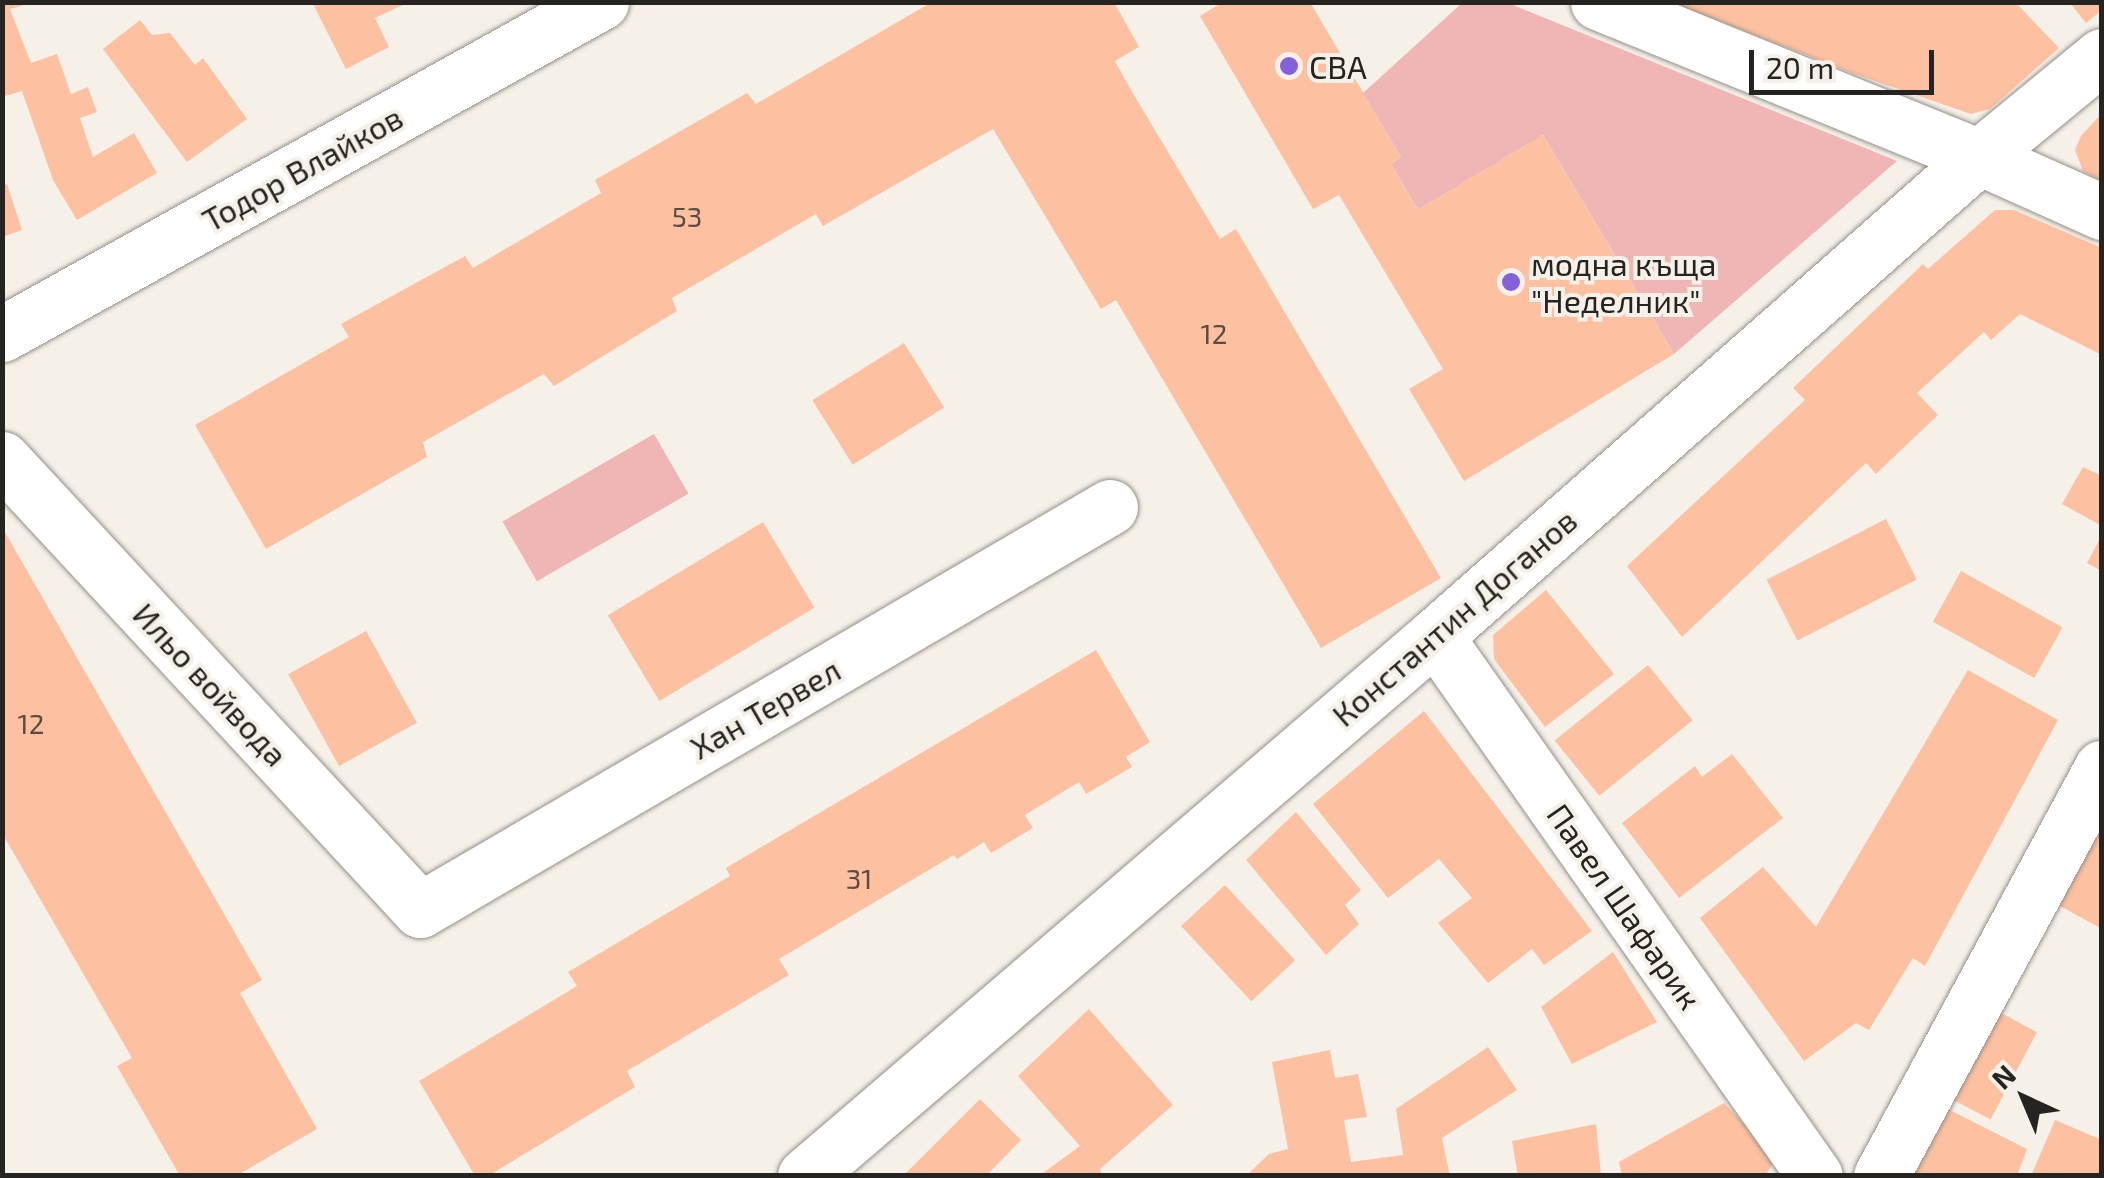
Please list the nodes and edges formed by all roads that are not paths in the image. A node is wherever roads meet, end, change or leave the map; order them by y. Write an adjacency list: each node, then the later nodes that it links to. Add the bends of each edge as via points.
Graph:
1 (601, 2): 6 (street, Тодор Влайков)
2 (1598, 2): 4 (street)
3 (2102, 56): 4 (street, Константин Доганов)
4 (1979, 157): 5 (street); 9 (street, Константин Доганов)
5 (2102, 212)
6 (2, 334)
7 (2, 459): 11 (street, Ильо войвода)
8 (1110, 507): 11 (street, Хан Тервел)
9 (1435, 636): 12 (street, Константин Доганов); 13 (street, Павел Шафарик)
10 (2102, 768): 14 (street)
11 (420, 910)
12 (806, 1176)
13 (1815, 1176)
14 (1881, 1176)

